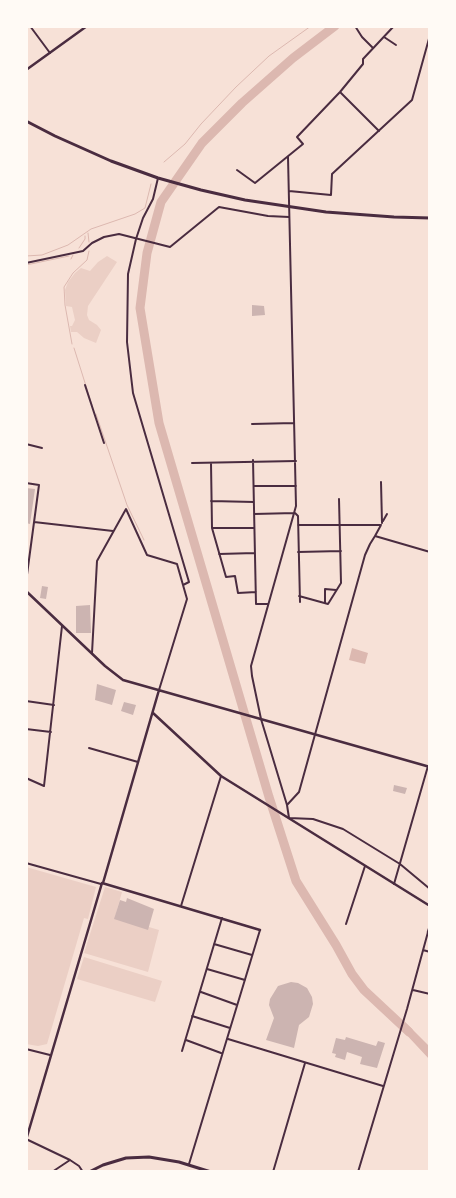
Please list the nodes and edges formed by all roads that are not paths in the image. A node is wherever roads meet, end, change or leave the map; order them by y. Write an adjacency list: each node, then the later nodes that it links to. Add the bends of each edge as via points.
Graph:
1 (30, 26): 9 (street)
2 (87, 26): 9 (street)
3 (355, 26): 8 (street)
4 (394, 26): 6 (street)
5 (430, 35): 13 (street, via 412,100)
6 (384, 37): 7 (street); 8 (street)
7 (396, 45)
8 (373, 48): 11 (street)
9 (50, 53): 10 (street)
10 (26, 70)
11 (340, 92): 13 (street); 14 (street, via 296,137 303,144)
12 (26, 121): 16 (main road, via 111,161)
13 (379, 130): 17 (street, via 332,174 331,195)
14 (288, 157): 15 (street, via 254,183); 17 (street)
15 (237, 170)
16 (158, 178): 18 (main road); 21 (street)
17 (289, 191): 18 (street)
18 (289, 208): 19 (street); 20 (main road)
19 (290, 217): 21 (street, via 219,207 170,247); 24 (street)
20 (430, 218)
21 (137, 239): 22 (street, via 119,234 104,237 83,251); 57 (street, via 128,274 128,364 133,393 189,582)
22 (26, 262)
23 (85, 385): 26 (street)
24 (294, 423): 25 (street); 30 (street)
25 (252, 424)
26 (104, 443)
27 (26, 444): 28 (street)
28 (42, 448)
29 (253, 461): 30 (street); 32 (street); 35 (street)
30 (296, 461): 36 (street)
31 (192, 463): 32 (street)
32 (211, 463): 38 (street)
33 (381, 482): 44 (street)
34 (26, 483): 43 (street, via 39,485)
35 (254, 486): 36 (street); 39 (street)
36 (296, 486): 40 (street)
37 (339, 499): 46 (street)
38 (211, 501): 39 (street); 47 (street)
39 (254, 502): 41 (street)
40 (295, 513): 41 (street); 45 (street); 64 (street)
41 (254, 514): 48 (street)
42 (387, 514): 44 (street)
43 (34, 522): 49 (street); 56 (street)
44 (382, 524): 46 (street); 50 (street)
45 (298, 525): 46 (street); 52 (street)
46 (340, 525): 51 (street)
47 (212, 528): 48 (street); 55 (street)
48 (254, 528): 54 (street)
49 (113, 530): 57 (street, via 126,509 147,555 177,564); 66 (street, via 97,561)
50 (375, 536): 53 (street); 74 (street, via 366,555)
51 (340, 551): 52 (street); 58 (street, via 341,583)
52 (298, 552): 61 (street)
53 (430, 552)
54 (255, 553): 55 (street); 60 (street)
55 (219, 554): 60 (street, via 226,577 235,576 238,593)
56 (26, 582)
57 (183, 586): 67 (street, via 186,604)
58 (337, 590): 63 (street, via 328,604); 63 (street, via 325,589)
59 (26, 591): 65 (street)
60 (256, 592): 64 (street, via 256,604)
61 (299, 596): 62 (street); 63 (street)
62 (300, 602)
63 (325, 603)
64 (268, 604): 71 (street, via 251,666)
65 (62, 626): 66 (street); 69 (street)
66 (92, 654): 67 (street, via 123,680)
67 (159, 690): 70 (street); 71 (street)
68 (26, 701): 69 (street)
69 (54, 705): 73 (street)
70 (153, 713): 76 (street); 78 (street)
71 (261, 719): 74 (street); 80 (street)
72 (26, 729): 73 (street)
73 (51, 732): 79 (street, via 44,786)
74 (314, 734): 77 (street); 80 (street, via 299,792)
75 (89, 748): 76 (street)
76 (138, 762): 85 (street)
77 (429, 767): 83 (street)
78 (221, 776): 81 (street); 88 (street)
79 (26, 778)
80 (287, 805): 81 (street)
81 (289, 818): 83 (street, via 334,825); 84 (street)
82 (26, 863): 85 (street)
83 (400, 864): 86 (street); 87 (street)
84 (364, 866): 86 (street); 91 (street)
85 (102, 884): 88 (street); 112 (street)
86 (394, 885): 89 (street)
87 (430, 889)
88 (181, 906): 90 (street)
89 (430, 906)
90 (222, 918): 93 (street); 95 (street)
91 (346, 924)
92 (430, 926): 94 (street)
93 (260, 930): 98 (street)
94 (428, 932): 96 (street)
95 (214, 944): 98 (street); 99 (street)
96 (423, 950): 97 (street); 101 (street)
97 (430, 952)
98 (252, 955): 100 (street)
99 (207, 969): 100 (street); 102 (street)
100 (245, 980): 104 (street)
101 (413, 990): 103 (street); 114 (street)
102 (200, 992): 104 (street); 105 (street)
103 (430, 994)
104 (237, 1004): 106 (street)
105 (192, 1016): 106 (street); 108 (street)
106 (230, 1028): 107 (street)
107 (227, 1039): 111 (street); 113 (street)
108 (186, 1040): 110 (street); 111 (street)
109 (26, 1050): 112 (street)
110 (182, 1052)
111 (222, 1053): 117 (street)
112 (50, 1055): 115 (street)
113 (305, 1063): 114 (street); 122 (street)
114 (383, 1086): 123 (street)
115 (26, 1140): 116 (street)
116 (70, 1160): 118 (street); 119 (street)
117 (189, 1165): 120 (main road, via 149,1157 132,1158); 121 (main road)
118 (52, 1172)
119 (84, 1172)
120 (89, 1172)
121 (211, 1172)
122 (273, 1172)
123 (358, 1172)

